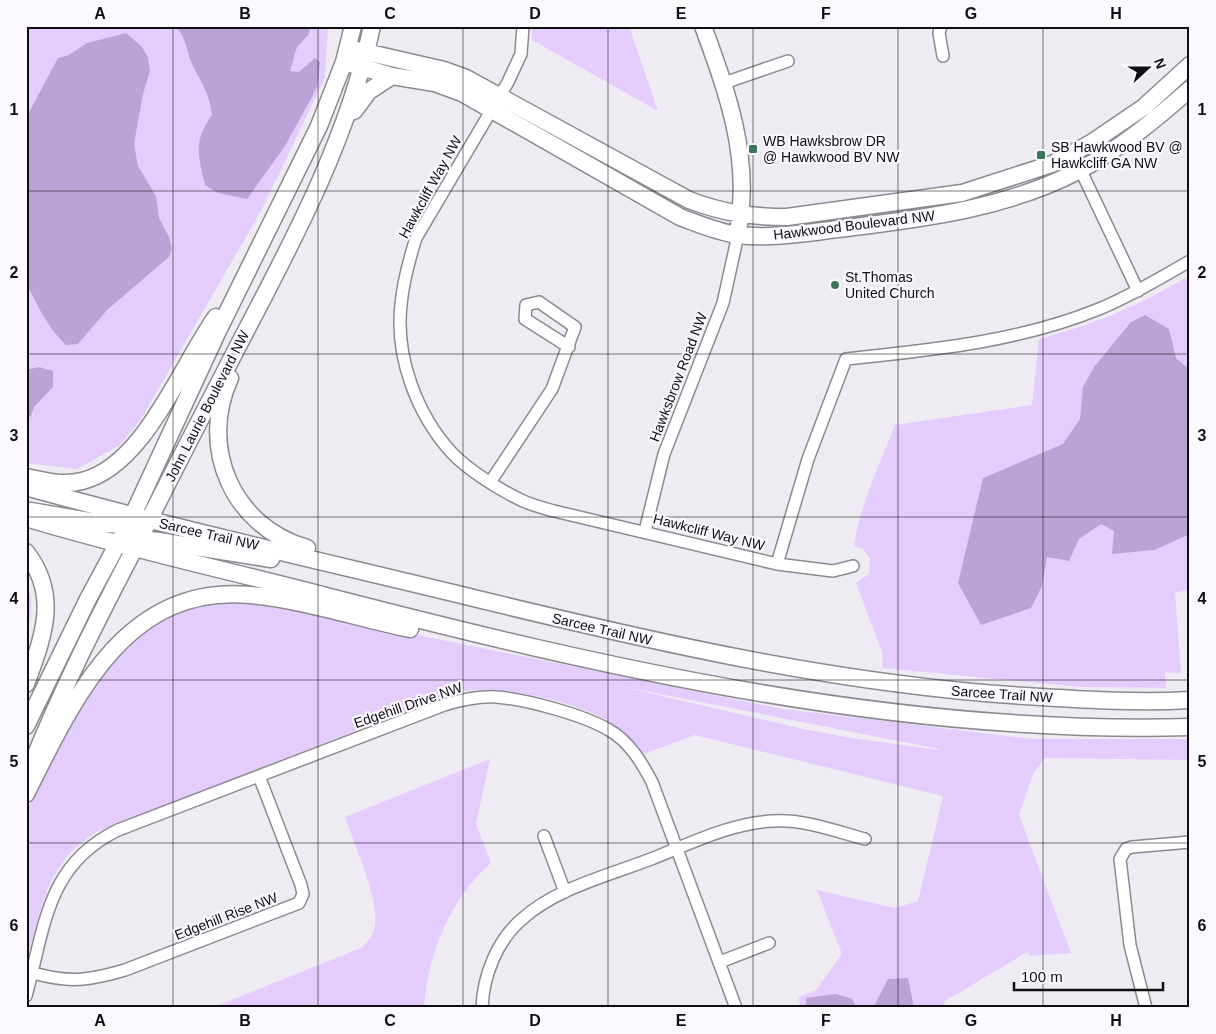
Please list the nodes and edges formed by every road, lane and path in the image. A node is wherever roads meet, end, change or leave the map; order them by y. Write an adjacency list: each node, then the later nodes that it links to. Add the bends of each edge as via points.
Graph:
1 (353, 26): 6 (main road, John Laurie Boulevard NW)
2 (372, 26): 8 (main road, John Laurie Boulevard NW)
3 (522, 26): 14 (street, Hawkcliff Way NW, via 521,54)
4 (703, 26): 12 (main road)
5 (941, 26): 7 (street)
6 (346, 55): 8 (main road, Hawkwood Boulevard NW); 22 (main road, John Laurie Boulevard NW, via 319,126)
7 (943, 56)
8 (365, 60): 11 (main road, Hawkwood Boulevard NW); 14 (main road, Hawkwood Boulevard NW, via 444,70); 16 (main road, John Laurie Boulevard NW)
9 (788, 61): 12 (street)
10 (1190, 65): 17 (main road, Hawkwood Boulevard NW, via 1144,107)
11 (392, 76): 15 (main road, Hawkwood Boulevard NW, via 435,83 462,93); 16 (main road, via 369,91)
12 (724, 83): 19 (main road, via 740,148)
13 (1190, 89): 18 (main road, Hawkwood Boulevard NW, via 1154,121)
14 (501, 96): 15 (street, Hawkcliff Way NW); 19 (main road, Hawkwood Boulevard NW, via 689,200 720,212)
15 (492, 110): 20 (main road, Hawkwood Boulevard NW, via 680,217); 27 (street, Hawkcliff Way NW, via 416,238 400,307 402,349 409,379 421,406 452,453 471,470)
16 (344, 124): 24 (main road, John Laurie Boulevard NW)
17 (1073, 154): 18 (street); 19 (main road, Hawkwood Boulevard NW, via 1010,179 962,193 787,217)
18 (1081, 170): 20 (main road, Hawkwood Boulevard NW, via 1007,199 967,210 786,235); 23 (street)
19 (741, 214): 20 (main road)
20 (738, 235): 33 (street, Hawksbrow Road NW, via 723,303 664,454)
21 (1190, 261): 23 (street, Hawkcliff Way NW)
22 (244, 276): 26 (main road, via 144,434 116,465 98,476 61,484); 32 (main road, John Laurie Boulevard NW)
23 (1138, 291): 37 (street, Hawkcliff Way NW, via 1097,310 1034,330 958,347 846,360 808,459)
24 (254, 316): 31 (main road, John Laurie Boulevard NW); 40 (main road, via 228,381 219,437 225,471 244,509 294,544 463,587)
25 (569, 347): 25 (street, via 575,327 539,302 526,305 525,319); 27 (street, via 552,389)
26 (26, 476)
27 (491, 481): 33 (street, Hawkcliff Way NW, via 522,501)
28 (26, 487): 32 (main road)
29 (26, 510): 32 (main road)
30 (26, 518): 35 (main road)
31 (149, 520): 32 (main road, via 140,526); 34 (main road, John Laurie Boulevard NW); 38 (main road, Sarcee Trail NW)
32 (130, 521): 35 (main road, John Laurie Boulevard NW)
33 (645, 531): 37 (street, Hawkcliff Way NW)
34 (136, 543): 35 (main road, via 126,539); 38 (main road, via 256,556 313,567); 41 (main road, Sarcee Trail NW); 47 (main road, John Laurie Boulevard NW, via 82,647)
35 (117, 544): 44 (main road, John Laurie Boulevard NW)
36 (26, 552): 42 (main road, via 44,583 47,602 40,645)
37 (777, 564): 39 (street, via 833,571)
38 (340, 566): 40 (main road, Sarcee Trail NW)
39 (853, 566)
40 (485, 601): 43 (main road, Sarcee Trail NW, via 688,648 888,684 1078,699)
41 (489, 638): 45 (main road, Sarcee Trail NW, via 727,688 919,714 1031,724); 48 (main road, via 463,639 249,595 199,597 175,605 141,623 110,652 82,690)
42 (26, 684)
43 (1190, 700)
44 (26, 726)
45 (1190, 727)
46 (259, 776): 52 (street, Edgehill Drive NW, via 461,700 496,697 513,700 583,717 610,730 627,744 652,782); 56 (street, Edgehill Drive NW, via 118,830 81,853 54,892); 56 (street, Edgehill Rise NW, via 301,885 303,894 299,903 100,977 67,980)
47 (26, 779)
48 (26, 794)
49 (544, 836): 53 (street)
50 (865, 839): 52 (street, via 806,824 773,821 739,825)
51 (1190, 842): 60 (street, via 1132,847 1126,849 1120,859 1130,945)
52 (676, 850): 53 (street); 55 (street, Edgehill Drive NW)
53 (566, 892): 58 (street, via 532,910 510,932 496,952)
54 (769, 942): 55 (street)
55 (720, 962): 59 (street, Edgehill Drive NW)
56 (32, 972): 57 (street, Edgehill Drive NW)
57 (26, 996)
58 (482, 1008)
59 (736, 1008)
60 (1146, 1008)

